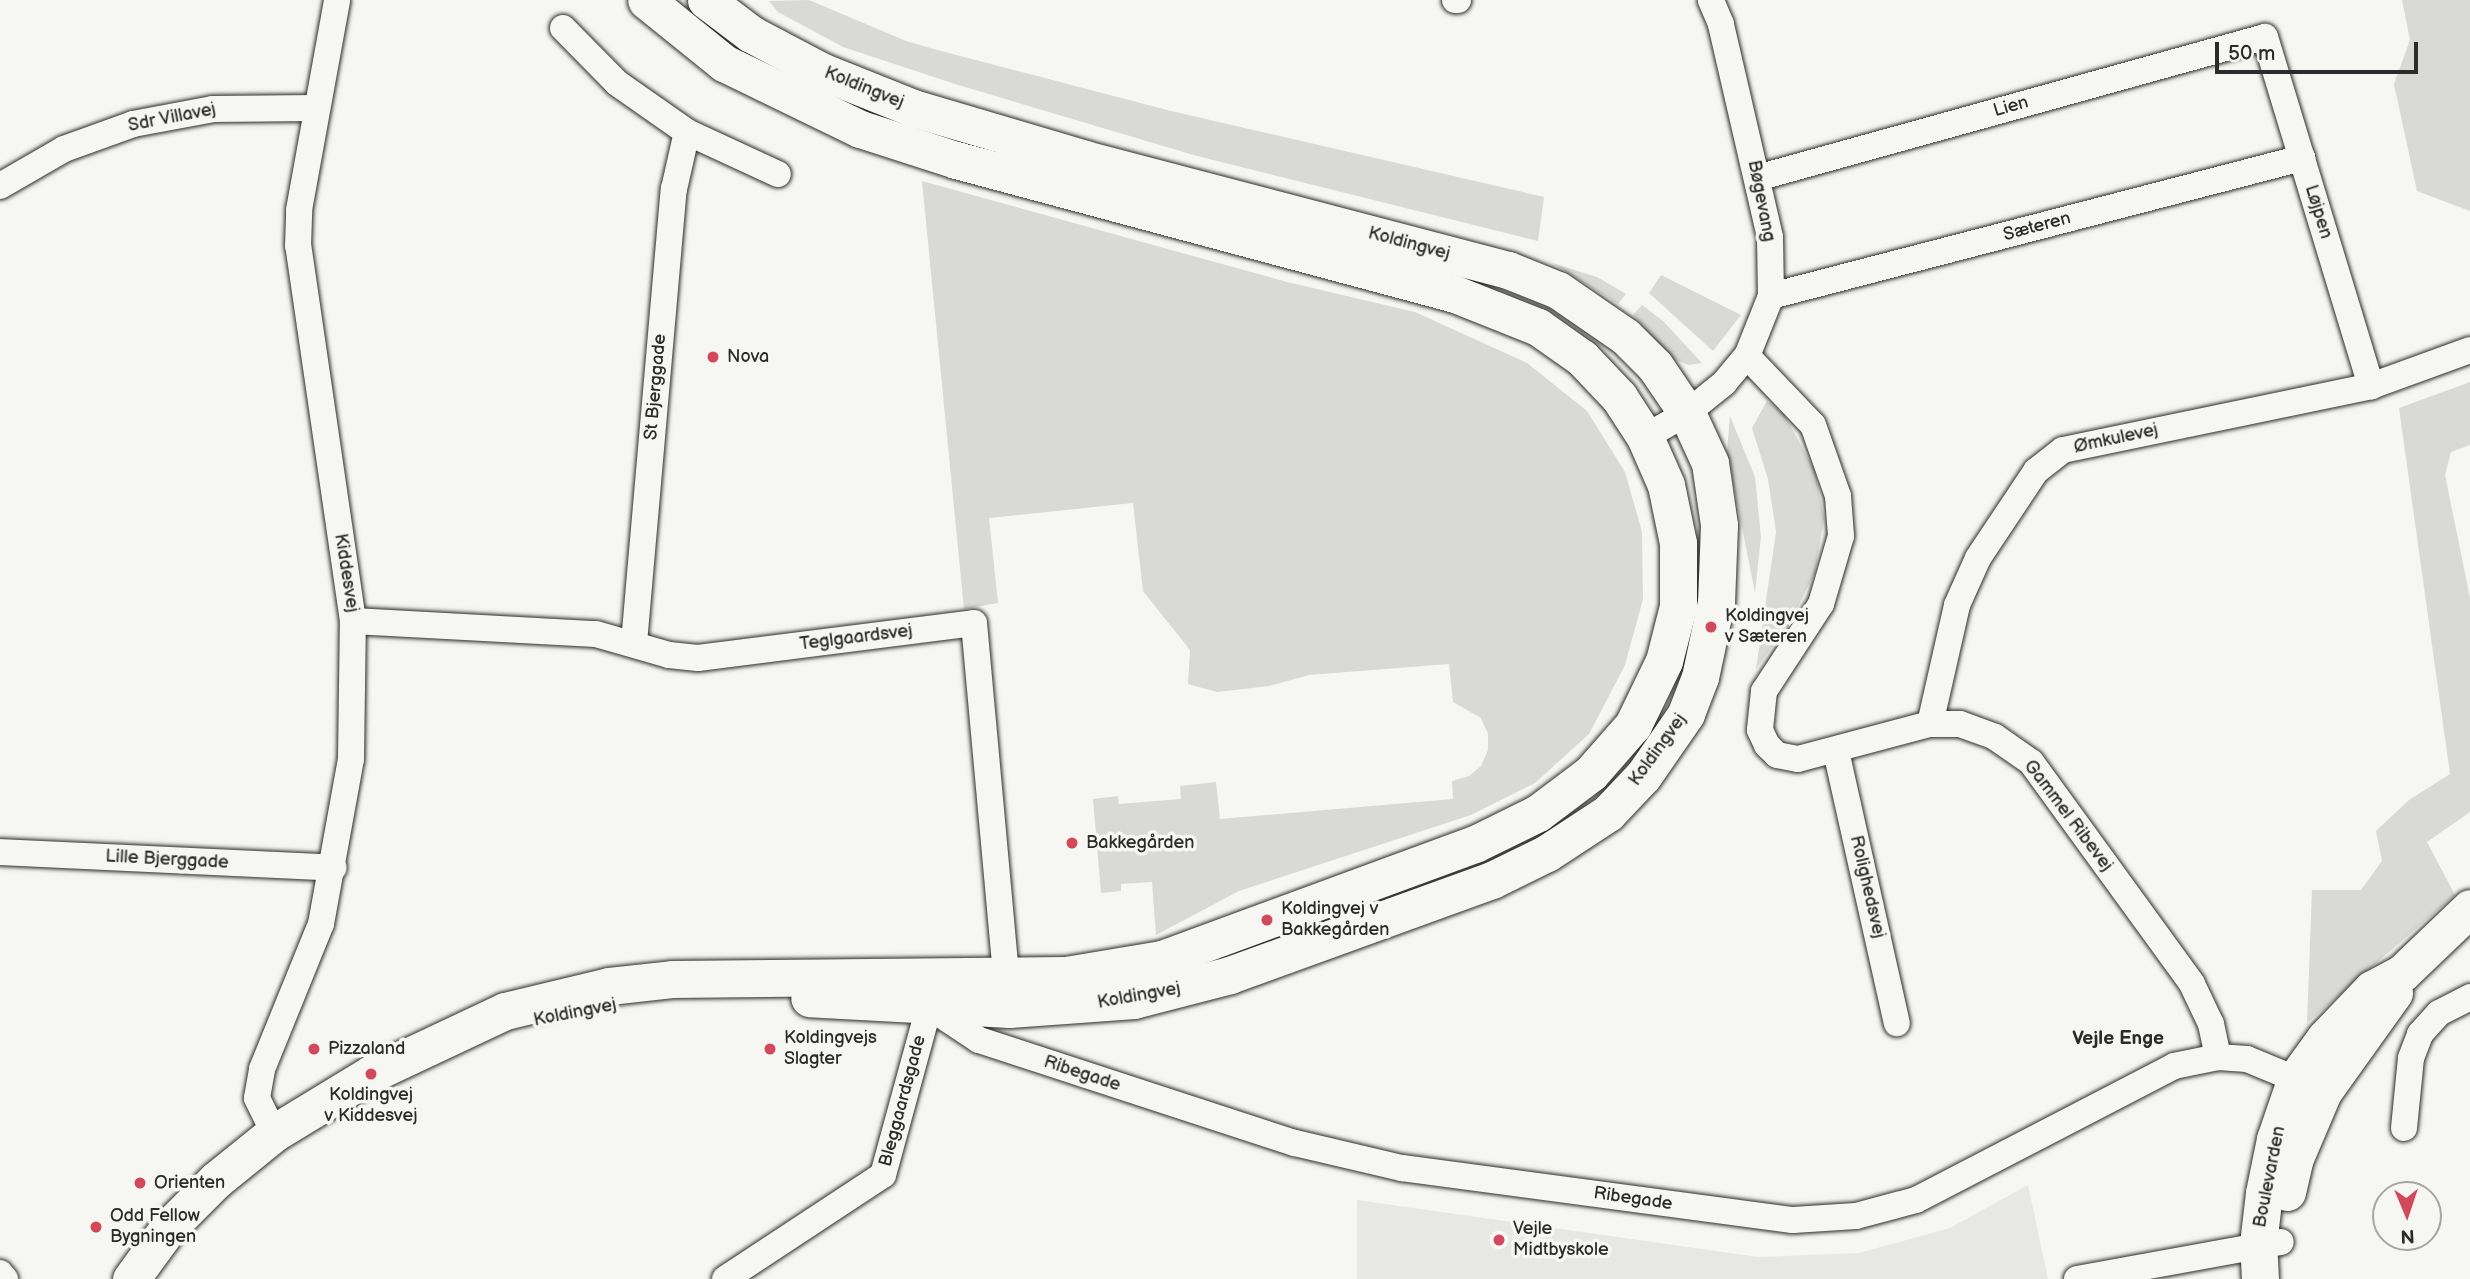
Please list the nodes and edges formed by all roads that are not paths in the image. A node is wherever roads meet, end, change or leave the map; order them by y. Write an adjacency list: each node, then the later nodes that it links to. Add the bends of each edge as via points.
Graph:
1 (337, 0): 7 (street, Kiddesvej)
2 (646, 0): 18 (main road, Koldingvej, via 724,63 860,129 956,160 1500,309 1538,327 1582,358 1619,397)
3 (706, 0): 17 (main road, Koldingvej, via 751,34 823,72 913,108 1085,159 1508,270 1558,290 1625,336 1655,366)
4 (1711, 0): 11 (street, Bøgevang)
5 (563, 28): 8 (street, via 617,83)
6 (2265, 37): 9 (street, Løjpen); 11 (street, Lien)
7 (316, 108): 12 (street, Sdr Villavej, via 213,108 133,124 64,149); 19 (street, Kiddesvej, via 299,211 298,246)
8 (687, 132): 10 (street); 20 (street, St Bjerggade, via 674,189)
9 (2302, 158): 13 (street, Sæteren); 16 (street, Løjpen)
10 (778, 174)
11 (1757, 178): 13 (street, Bøgevang, via 1770,237)
12 (0, 186)
13 (1771, 296): 15 (street, Bøgevang)
14 (2470, 350): 16 (street, Ømkulevej)
15 (1747, 356): 17 (street, Bøgevang, via 1724,383); 22 (street, Gammel Ribevej, via 1814,425 1832,470 1841,536 1821,604 1763,691 1760,730 1777,755 1798,759)
16 (2371, 386): 21 (street, Ømkulevej, via 2063,450 2036,471 1978,558 1957,605)
17 (1687, 413): 18 (street, Bøgevang); 26 (main road, Koldingvej, via 1710,463 1719,525 1717,602 1700,677 1686,714 1643,776 1608,813 1547,853 1492,880 1230,975 1134,1000)
18 (1645, 437): 26 (main road, Koldingvej, via 1666,485 1678,542 1678,606 1664,662 1633,724 1591,773 1538,813 1475,844 1162,959)
19 (353, 621): 20 (street, Teglgaardsvej, via 596,634); 24 (street, Kiddesvej, via 351,759)
20 (634, 643): 26 (street, Teglgaardsvej, via 669,655 698,658 974,623)
21 (1930, 724): 22 (street, Gammel Ribevej); 31 (street, Gammel Ribevej, via 1960,724 1995,737 2031,762 2192,984 2211,1024)
22 (1836, 751): 29 (street, Rolighedsvej)
23 (0, 852): 24 (street, Lille Bjerggade)
24 (334, 868): 34 (street, Kiddesvej, via 321,924 262,1069 257,1098)
25 (2470, 908): 32 (main road, Boulevarden, via 2402,972 2372,989 2325,1038)
26 (1008, 993): 28 (main road, Koldingvej); 30 (main road, Koldingvej, via 672,979 543,1001 505,1011)
27 (2470, 998): 33 (street, via 2439,1013 2420,1034 2411,1058)
28 (929, 1007): 30 (main road, Koldingvej, via 744,995 686,997 617,1004); 31 (street, Ribegade, via 979,1040 1295,1143 1402,1168 1793,1220 1856,1216 1916,1200 2174,1066); 39 (street, Bleggaardsgade, via 883,1175)
29 (1897, 1023)
30 (458, 1035): 34 (main road, Koldingvej, via 371,1074)
31 (2217, 1057): 32 (street, Ribegade, via 2248,1059)
32 (2310, 1085): 35 (main road, Boulevarden, via 2275,1139)
33 (2404, 1128)
34 (274, 1133): 38 (main road, Koldingvej, via 168,1228)
35 (2266, 1255): 40 (street); 41 (main road, Boulevarden)
36 (0, 1273): 37 (street)
37 (5, 1279)
38 (131, 1279)
39 (725, 1279)
40 (2077, 1279)
41 (2284, 1279)

